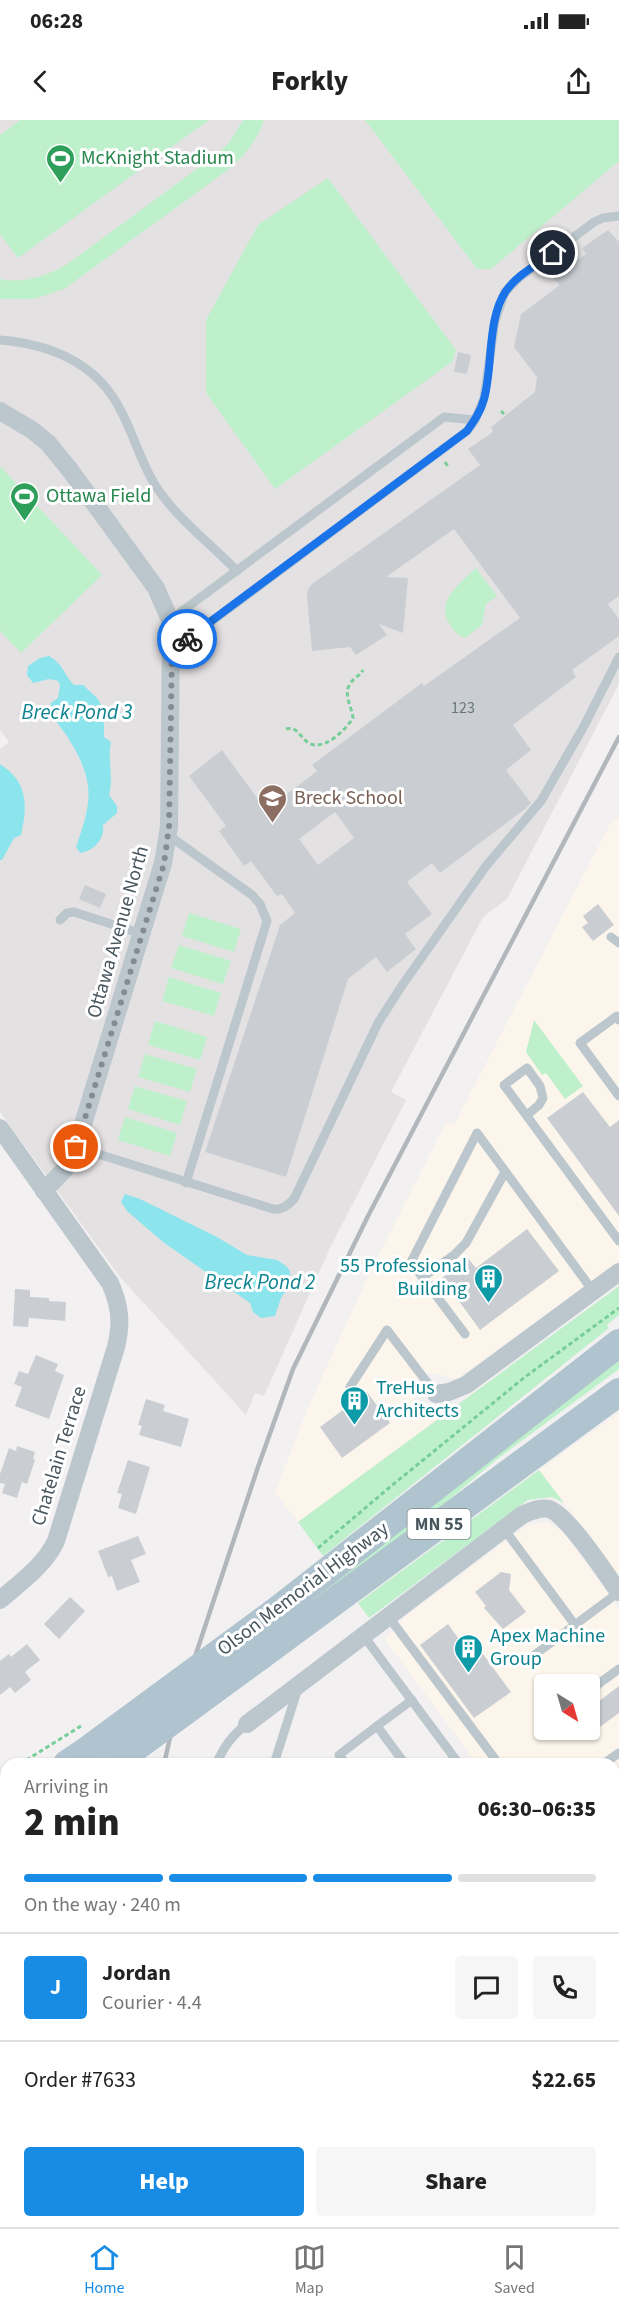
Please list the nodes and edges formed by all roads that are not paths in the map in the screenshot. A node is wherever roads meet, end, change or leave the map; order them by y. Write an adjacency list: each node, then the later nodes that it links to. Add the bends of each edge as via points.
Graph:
1 (619, 216): 4 (lane, via 594,222 505,292 495,321 484,398)
2 (0, 340): 5 (lane, via 57,352 96,377 116,403 139,456 167,502 192,531)
3 (0, 411): 6 (street, Ottawa Avenue North, via 32,430 57,454 151,580)
4 (475, 420): 5 (lane, via 444,417); 7 (lane, via 449,446)
5 (237, 571): 6 (lane)
6 (170, 620): 7 (street, Ottawa Avenue North)
7 (172, 651): 9 (street, Ottawa Avenue North)
8 (619, 657): 18 (lane, via 541,801 486,866 384,1014 294,1199 284,1208 273,1209)
9 (168, 835): 11 (street, Ottawa Avenue North, via 164,864); 18 (lane, via 252,895 267,921)
10 (60, 920): 11 (lane, via 74,912)
11 (142, 934): 16 (street, Ottawa Avenue North)
12 (619, 1020): 13 (lane, via 617,1016 580,1043)
13 (619, 1096)
14 (527, 1115): 14 (lane, via 504,1085 527,1068 543,1098); 20 (lane)
15 (0, 1128): 19 (street)
16 (76, 1147): 18 (lane); 19 (street, Ottawa Avenue North, via 65,1169)
17 (505, 1172): 22 (lane, via 466,1243); 22 (lane, via 477,1133 411,1262); 23 (lane)
18 (186, 1183)
19 (44, 1191): 31 (street, Chatelain Terrace, via 106,1276 118,1304 120,1324 56,1541 39,1567)
20 (619, 1241)
21 (619, 1272): 23 (street)
22 (423, 1278): 24 (lane)
23 (593, 1291): 28 (street, via 466,1385)
24 (465, 1334)
25 (619, 1343): 42 (main road, Olson Memorial Highway / MN 55, bridge, via 275,1612)
26 (350, 1387): 28 (lane, via 387,1330)
27 (619, 1392): 43 (main road, Olson Memorial Highway / MN 55, bridge)
28 (436, 1394)
29 (504, 1529): 30 (street, via 531,1510 547,1509 562,1517); 32 (street); 33 (lane)
30 (619, 1592): 33 (lane)
31 (0, 1600)
32 (388, 1616): 34 (street); 49 (lane)
33 (574, 1625): 35 (lane)
34 (363, 1635): 37 (street); 39 (lane)
35 (532, 1656)
36 (619, 1669): 38 (lane)
37 (300, 1683): 40 (street); 45 (lane)
38 (600, 1683)
39 (412, 1700): 41 (lane); 48 (lane)
40 (247, 1724): 44 (lane, via 234,1733)
41 (377, 1726): 46 (lane, via 339,1755); 47 (lane)
42 (76, 1758)
43 (121, 1758)
44 (219, 1758)
45 (276, 1758)
46 (341, 1758)
47 (401, 1758)
48 (455, 1758)
49 (494, 1758)

